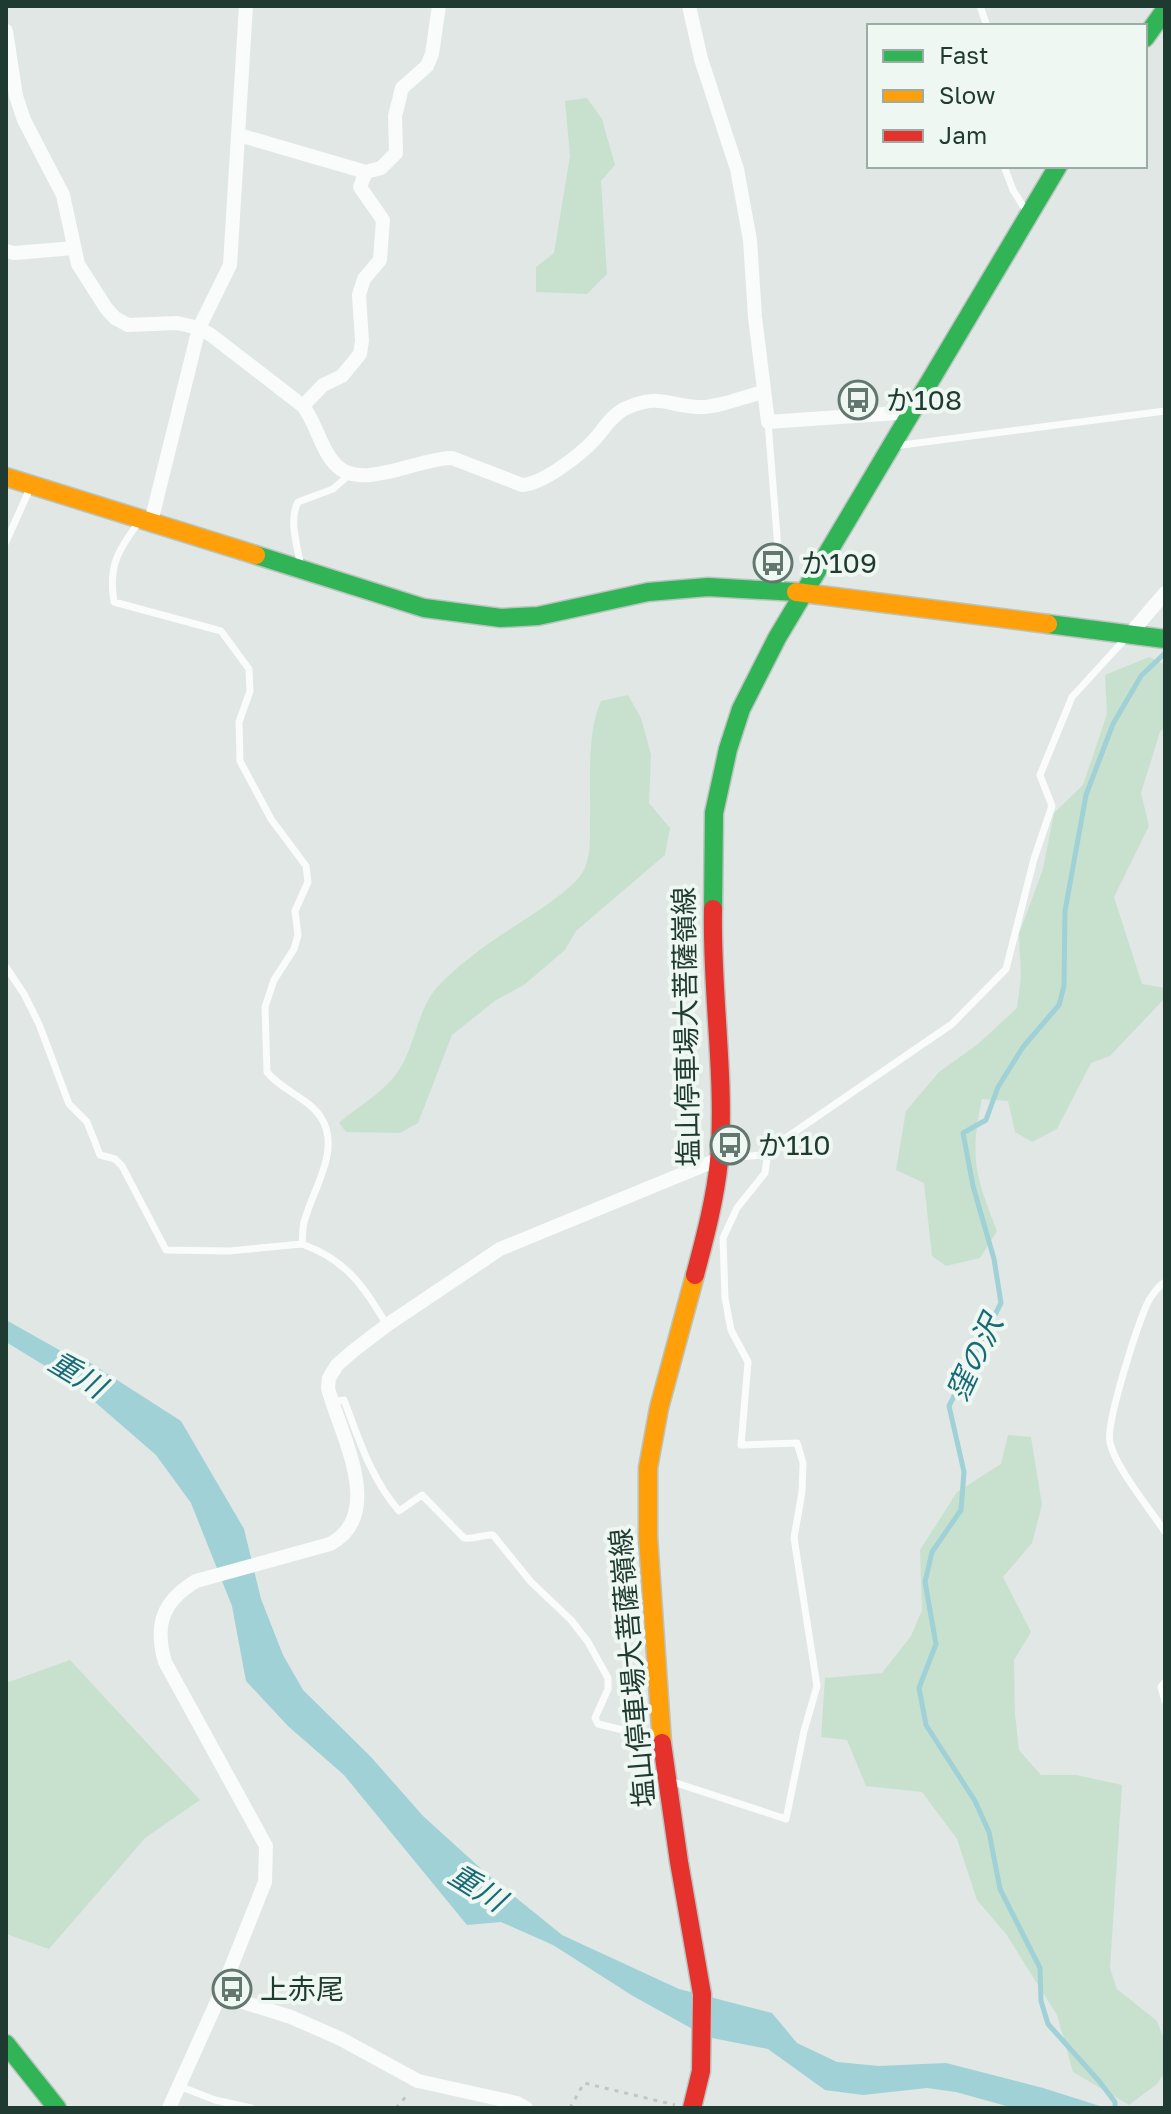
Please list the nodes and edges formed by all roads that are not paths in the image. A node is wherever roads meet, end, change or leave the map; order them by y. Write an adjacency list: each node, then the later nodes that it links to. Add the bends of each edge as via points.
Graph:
1 (246, 6): 7 (street)
2 (439, 6): 10 (street, via 427,66 402,88 395,116 396,153 381,168)
3 (689, 6): 15 (street, via 737,169 750,240)
4 (1165, 10): 6 (main road)
5 (6, 31): 12 (street, via 16,96 63,195)
6 (1147, 35)
7 (239, 135): 10 (street); 14 (street, via 230,265)
8 (1005, 168): 11 (lane)
9 (1057, 168): 11 (main road, 塩山停車場大菩薩嶺線)
10 (366, 172): 16 (street, via 360,187 383,220 380,260 359,295 360,354 342,376 323,385)
11 (1029, 216): 18 (main road, 塩山停車場大菩薩嶺線)
12 (74, 248): 13 (street); 14 (street, via 78,264 115,318 128,325 177,323)
13 (6, 251)
14 (199, 328): 16 (street); 24 (street)
15 (763, 392): 19 (street); 21 (street, via 704,406 662,399 625,409 563,465 529,485 452,458 376,474)
16 (303, 406): 21 (street, via 337,466)
17 (1165, 411): 20 (lane)
18 (912, 412): 19 (street); 20 (main road, 塩山停車場大菩薩嶺線)
19 (768, 422): 27 (lane)
20 (892, 447): 28 (main road, 塩山停車場大菩薩嶺線)
21 (351, 473): 26 (lane, via 333,489 298,502 293,521)
22 (6, 477): 23 (main road)
23 (31, 485): 24 (main road); 25 (lane)
24 (146, 521): 26 (main road); 35 (lane, via 117,551 114,602 221,631 239,653 249,669 250,691 239,722 240,761 271,819 306,866 308,882 295,911 294,949 274,980 265,1007 267,1072 319,1114 328,1132)
25 (6, 542)
26 (302, 570): 27 (main road, via 424,608 501,618 538,616 648,592 708,587)
27 (781, 590): 28 (main road)
28 (802, 593): 30 (main road); 34 (main road, 塩山停車場大菩薩嶺線, via 741,709 714,813)
29 (1165, 593): 30 (street)
30 (1130, 634): 31 (main road); 33 (lane, via 1072,697 1040,775 1052,806 1006,969 952,1024)
31 (1159, 638)
32 (6, 967): 35 (lane, via 39,1024 69,1104 87,1122 100,1155 122,1166 166,1250)
33 (768, 1151): 34 (lane); 43 (lane, via 765,1173 737,1208 723,1238 725,1298 731,1330 748,1362 741,1445 797,1443 803,1463 794,1538 817,1686 786,1819)
34 (719, 1159): 37 (street, via 516,1241); 42 (main road, 塩山停車場大菩薩嶺線, via 711,1213 648,1468)
35 (302, 1244): 37 (lane, via 325,1252 361,1283)
36 (1165, 1282): 39 (lane, via 1147,1303 1108,1435 1114,1456)
37 (387, 1325): 38 (street, via 337,1365 329,1378)
38 (332, 1402): 42 (lane, via 344,1400 372,1472 399,1511 422,1495 464,1538 493,1535 571,1620 608,1678 595,1718 598,1724); 44 (street, via 358,1489 349,1528 330,1544 196,1581 180,1590 164,1612 160,1636 165,1662 266,1846 265,1882)
39 (1165, 1532)
40 (1165, 1682): 41 (lane)
41 (1165, 1701)
42 (662, 1739): 43 (main road, 塩山停車場大菩薩嶺線)
43 (666, 1780): 51 (main road, 塩山停車場大菩薩嶺線, via 702,1994 701,2071)
44 (220, 1995): 46 (street); 50 (street, via 291,2017 418,2081)
45 (6, 2044): 47 (main road)
46 (179, 2086): 48 (street); 49 (lane)
47 (57, 2108)
48 (169, 2108)
49 (251, 2108)
50 (526, 2108)
51 (690, 2108)

